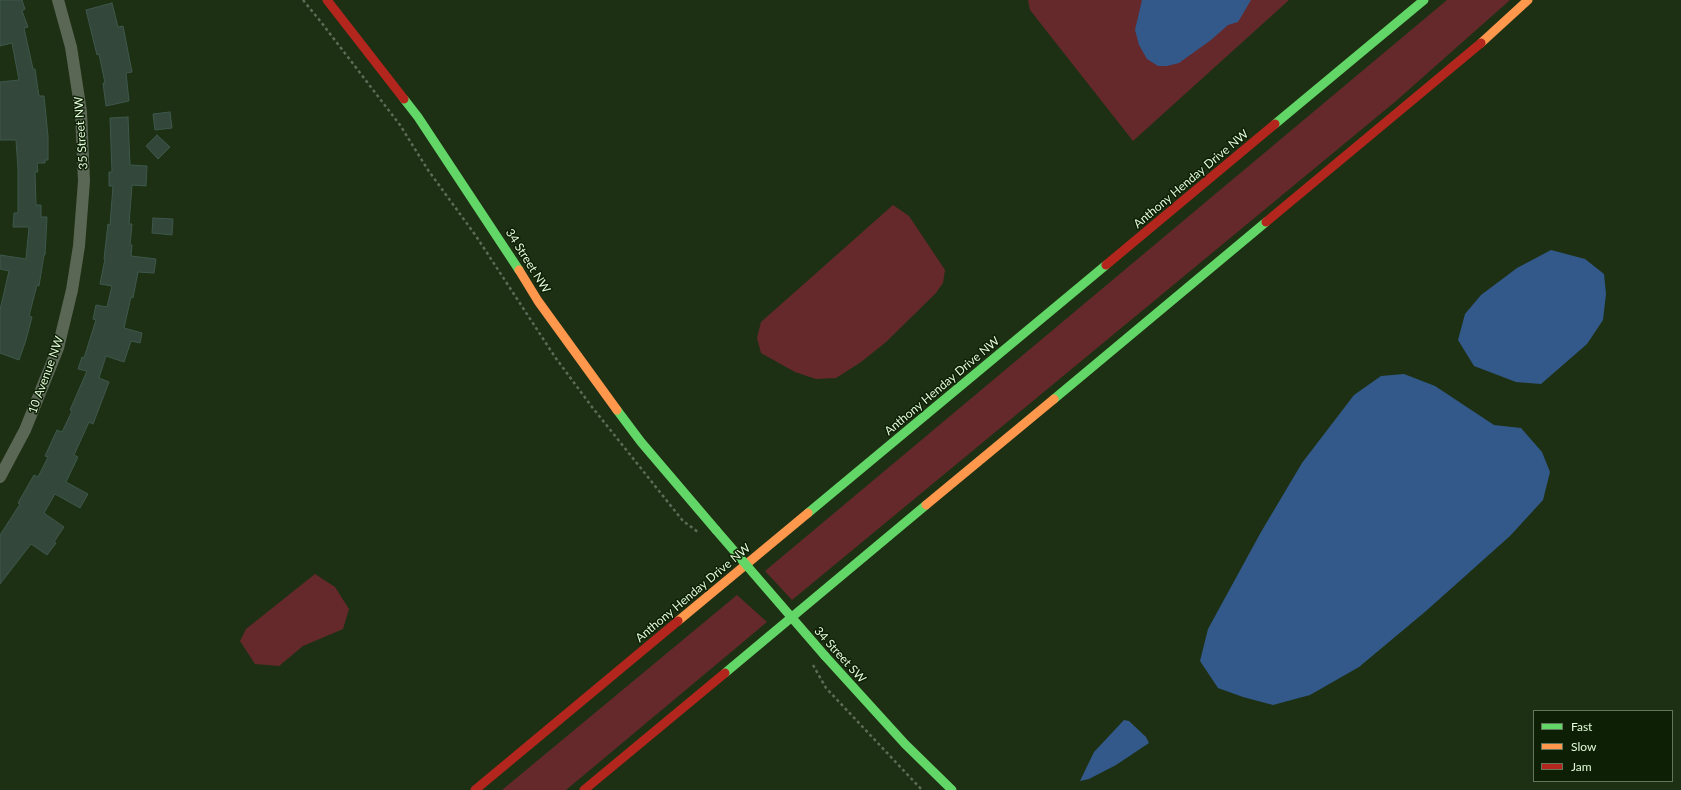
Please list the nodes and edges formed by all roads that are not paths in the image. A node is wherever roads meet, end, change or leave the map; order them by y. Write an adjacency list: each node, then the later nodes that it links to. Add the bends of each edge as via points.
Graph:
1 (58, 0): 5 (street, 35 Street NW, via 71,47 81,112 83,202)
2 (327, 0): 7 (main road, 34 Street NW, via 418,117 538,301 586,368 641,442)
3 (1424, 0): 8 (main road, Anthony Henday Drive NW)
4 (1528, 0): 9 (main road, via 1475,48)
5 (76, 268): 6 (street, 10 Avenue NW, via 68,312 50,372 26,430)
6 (0, 477)
7 (716, 530): 10 (main road, 34 Street SW, bridge, via 825,656 905,744)
8 (475, 790)
9 (584, 790)
10 (952, 790)

